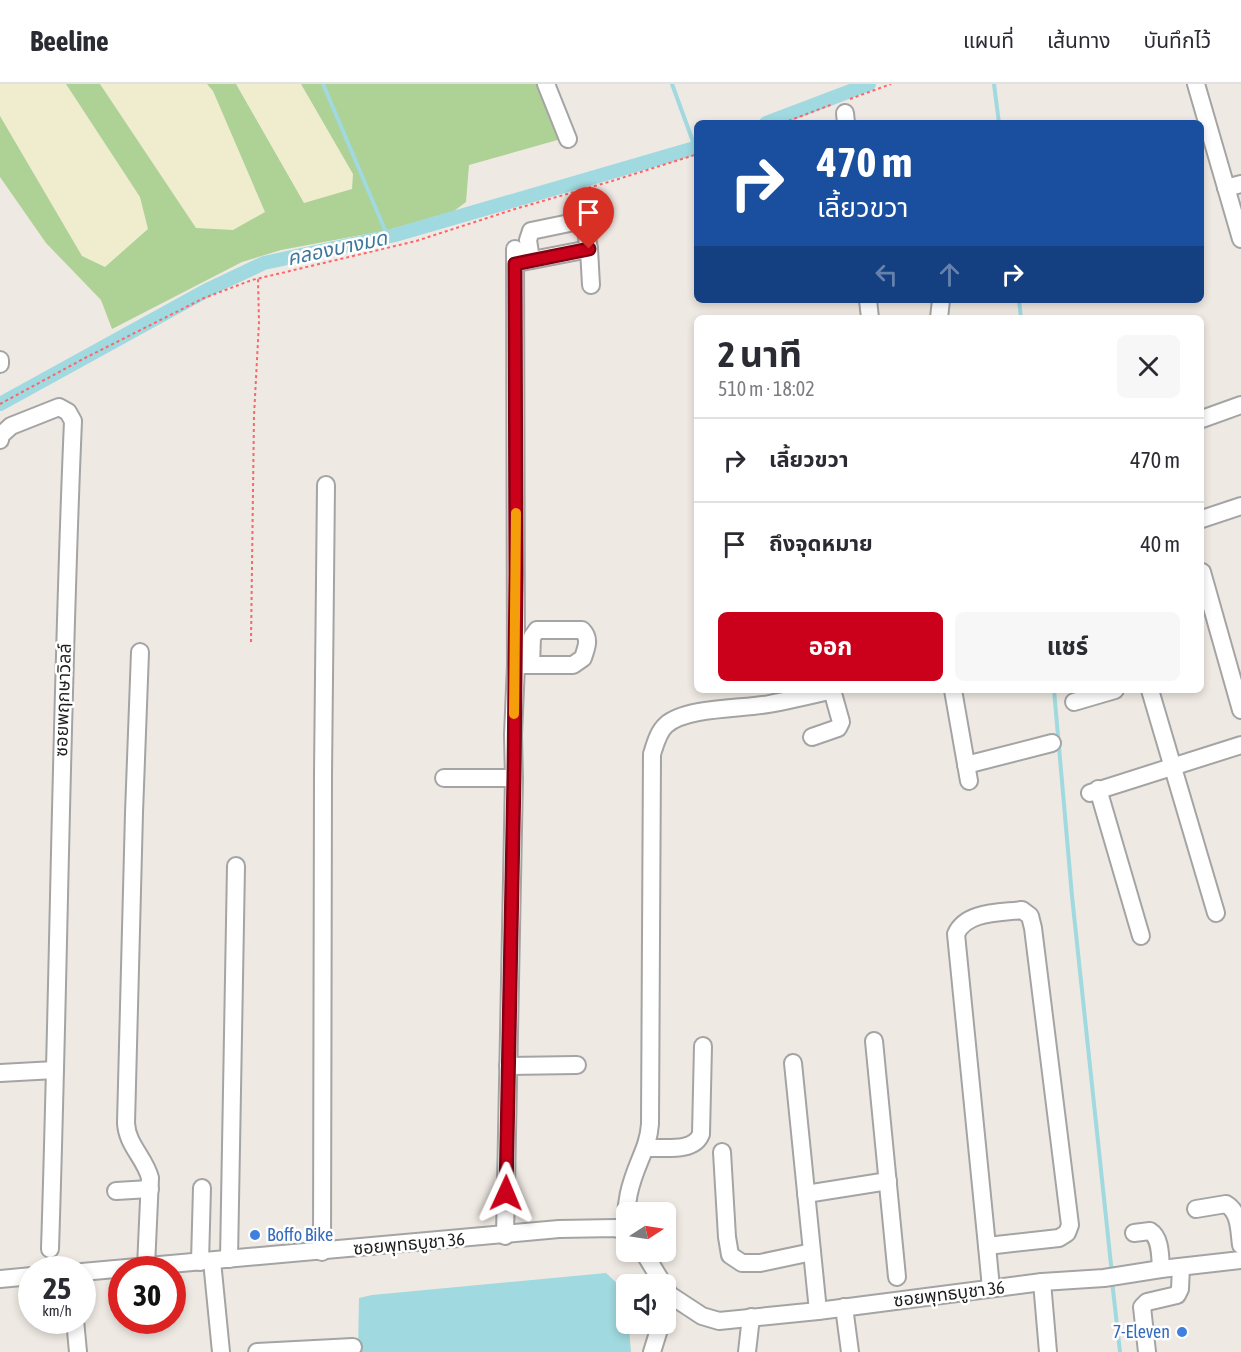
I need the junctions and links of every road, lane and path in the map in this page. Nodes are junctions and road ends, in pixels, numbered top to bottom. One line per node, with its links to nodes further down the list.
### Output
1 (546, 84): 3 (street)
2 (1196, 84): 5 (street)
3 (568, 139)
4 (694, 155): 9 (path)
5 (1234, 186): 6 (street)
6 (1241, 239)
7 (589, 249): 8 (street); 8 (street); 10 (street)
8 (520, 258): 32 (street)
9 (258, 279): 11 (path); 19 (path)
10 (591, 285)
11 (0, 404)
12 (1241, 405): 13 (street)
13 (1204, 418)
14 (0, 440): 42 (street, ซอยพฤกษาวิลล์)
15 (326, 485): 60 (street)
16 (1241, 506): 17 (street)
17 (1204, 518)
18 (1204, 580): 27 (street)
19 (251, 642)
20 (140, 652): 48 (street)
21 (819, 693): 44 (street)
22 (834, 693): 28 (street)
23 (954, 693): 29 (street)
24 (1105, 693): 26 (street)
25 (1151, 693): 31 (street)
26 (1074, 702)
27 (1241, 711)
28 (812, 736)
29 (1052, 743)
30 (1241, 745): 31 (street)
31 (1173, 766): 35 (street); 36 (street)
32 (514, 777): 33 (street); 41 (street)
33 (444, 778)
34 (236, 867): 64 (street)
35 (1216, 913)
36 (1141, 936)
37 (874, 1041): 46 (street)
38 (703, 1046): 44 (street)
39 (793, 1063): 50 (street)
40 (577, 1065): 41 (street)
41 (508, 1066): 56 (street)
42 (56, 1070): 43 (street); 59 (street, ซอยพฤกษาวิลล์)
43 (0, 1073)
44 (646, 1148): 51 (street)
45 (722, 1152): 61 (street)
46 (888, 1181): 50 (street); 69 (street)
47 (202, 1188): 64 (street)
48 (150, 1189): 49 (street); 62 (street)
49 (116, 1191)
50 (806, 1194): 61 (street)
51 (626, 1202)
52 (1196, 1209): 53 (street)
53 (1240, 1224): 57 (street)
54 (616, 1228): 56 (street, ซอยพุทธบูชา 36)
55 (1134, 1233): 67 (street)
56 (505, 1236): 60 (street, ซอยพุทธบูชา 36)
57 (1241, 1245)
58 (987, 1246): 58 (street); 72 (street)
59 (50, 1249)
60 (322, 1252): 64 (street, ซอยพุทธบูชา 36)
61 (812, 1252): 75 (street)
62 (147, 1256)
63 (1241, 1260): 66 (street, ซอยพุทธบูชา 36)
64 (214, 1261): 65 (street, ซอยพุทธบูชา 36); 81 (street)
65 (186, 1263)
66 (1181, 1267): 67 (street, ซอยพุทธบูชา 36); 87 (street)
67 (1161, 1269): 71 (street, ซอยพุทธบูชา 36)
68 (18, 1277): 70 (street)
69 (897, 1277)
70 (0, 1279)
71 (1042, 1282): 72 (street, ซอยพุทธบูชา 36); 86 (street)
72 (992, 1288): 74 (street, ซอยพุทธบูชา 36)
73 (676, 1300): 76 (street, ซอยพุทธบูชา 36)
74 (844, 1307): 75 (street, ซอยพุทธบูชา 36); 85 (street)
75 (818, 1311): 76 (street, ซอยพุทธบูชา 36)
76 (751, 1317): 84 (street)
77 (76, 1334): 80 (street)
78 (657, 1334): 83 (street)
79 (352, 1347): 82 (street)
80 (78, 1352)
81 (221, 1352)
82 (258, 1352)
83 (652, 1352)
84 (747, 1352)
85 (850, 1352)
86 (1048, 1352)
87 (1147, 1352)

